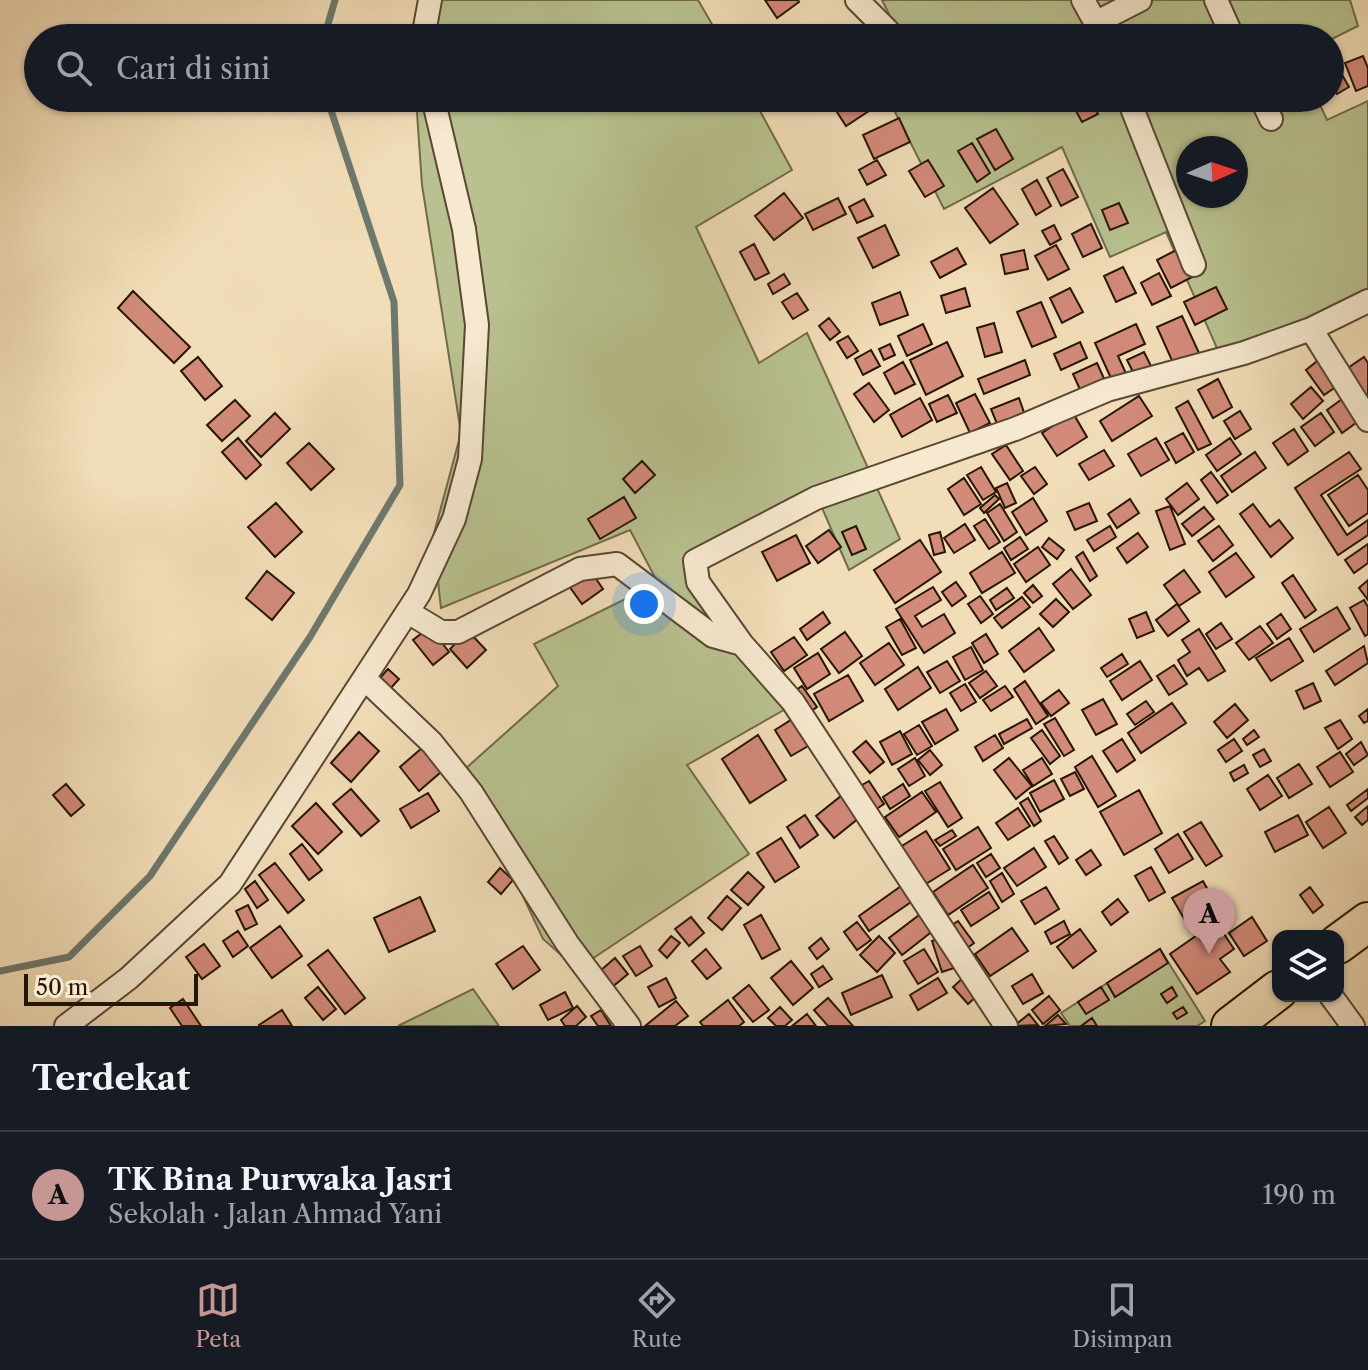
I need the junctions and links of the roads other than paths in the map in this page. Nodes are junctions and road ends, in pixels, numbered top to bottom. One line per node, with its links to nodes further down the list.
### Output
1 (430, 0): 6 (street)
2 (857, 0): 7 (street)
3 (1083, 0): 8 (street)
4 (1140, 0): 9 (street)
5 (1216, 0): 10 (street)
6 (426, 24)
7 (881, 24)
8 (1097, 24)
9 (1108, 24)
10 (1227, 24)
11 (436, 112): 19 (street)
12 (1134, 112): 15 (street)
13 (1268, 112): 14 (street)
14 (1271, 119)
15 (1194, 265)
16 (1368, 301): 17 (street)
17 (1311, 329): 18 (street); 20 (street)
18 (1368, 420)
19 (408, 612): 20 (street); 21 (street)
20 (742, 644): 28 (street)
21 (365, 679): 26 (street); 27 (street)
22 (1368, 922): 23 (highway)
23 (1344, 940)
24 (1272, 995): 29 (highway)
25 (1335, 1002): 30 (street)
26 (66, 1026)
27 (629, 1026)
28 (1006, 1026)
29 (1231, 1026)
30 (1353, 1026)

